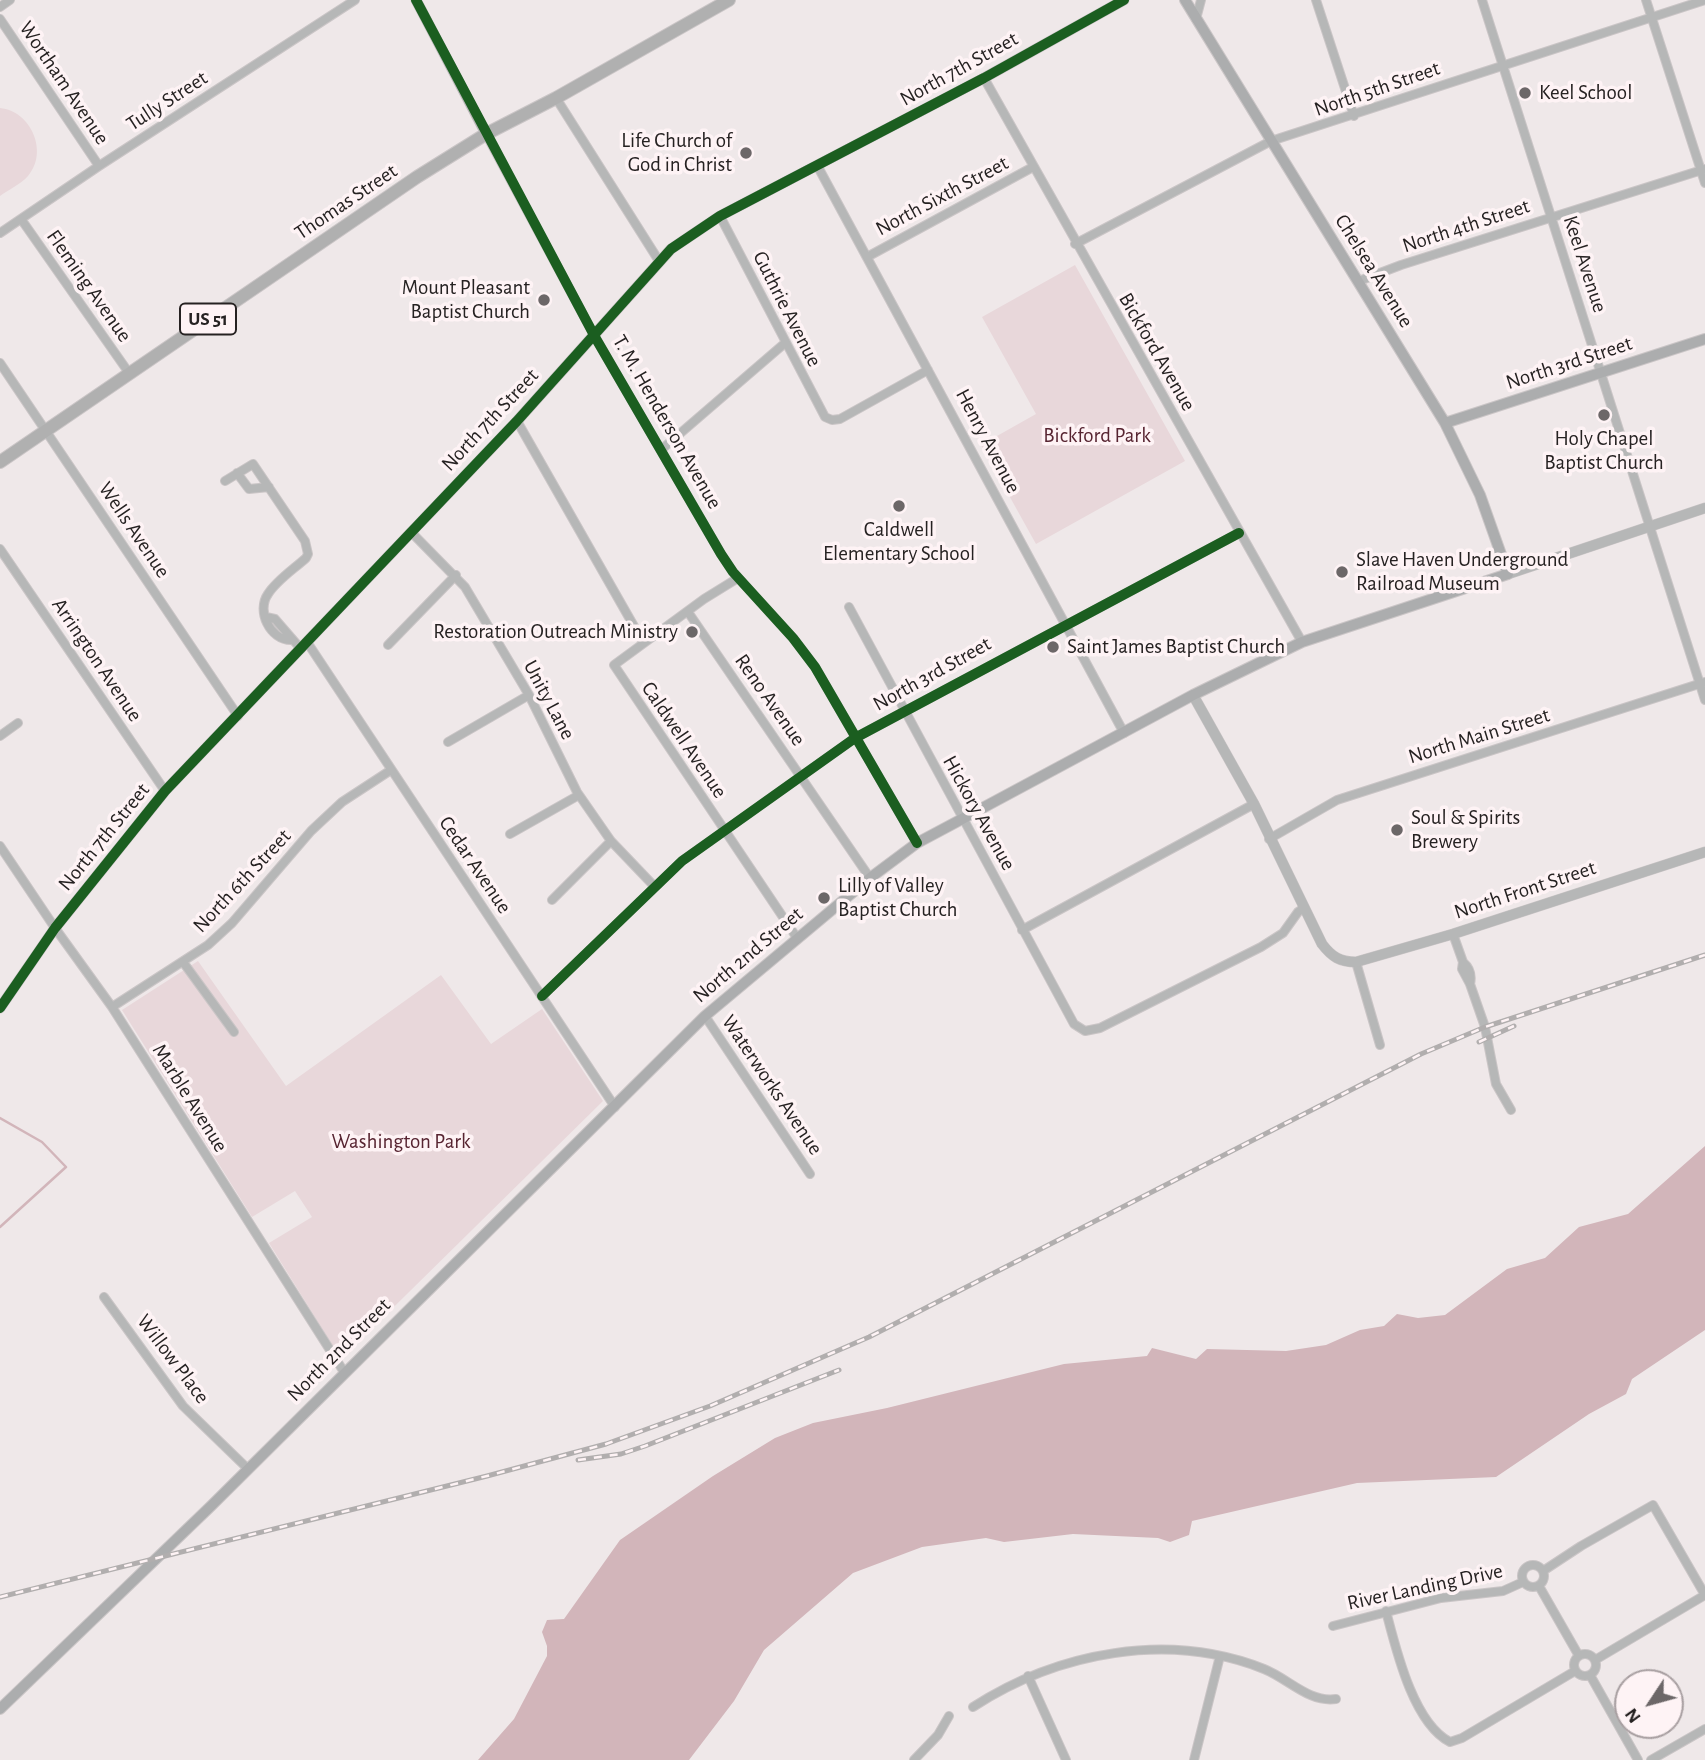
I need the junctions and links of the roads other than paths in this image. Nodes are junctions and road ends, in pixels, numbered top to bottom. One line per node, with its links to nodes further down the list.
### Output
1 (10, 0): 12 (street)
2 (355, 0): 22 (street, Tully Street)
3 (416, 0): 20 (street, T. M. Henderson Avenue)
4 (729, 0): 18 (main road, Thomas Street / US 51)
5 (1124, 0): 17 (street, North 7th Street)
6 (1185, 0): 15 (main road, Chelsea Avenue)
7 (1201, 0): 15 (street)
8 (1316, 0): 19 (street)
9 (1482, 0): 16 (street, Keel Avenue)
10 (1646, 0): 13 (street)
11 (1705, 0): 13 (street, North 5th Street)
12 (0, 6)
13 (1651, 18): 16 (street, North 5th Street); 25 (street)
14 (0, 19): 22 (street, Wortham Avenue)
15 (1196, 19): 21 (main road, Chelsea Avenue)
16 (1503, 66): 19 (street, North 5th Street); 28 (street, Keel Avenue)
17 (984, 78): 23 (street, North 7th Street); 24 (street, Bickford Avenue)
18 (556, 98): 20 (main road, Thomas Street / US 51); 33 (street)
19 (1354, 116): 21 (street, North 5th Street)
20 (486, 134): 35 (street, T. M. Henderson Avenue); 40 (main road, Thomas Street / US 51)
21 (1271, 141): 31 (street, North 5th Street); 34 (main road, Chelsea Avenue)
22 (99, 166): 29 (street, Tully Street)
23 (818, 167): 27 (street, North 7th Street); 32 (street, Henry Avenue)
24 (1033, 167): 31 (street, Bickford Avenue); 32 (street, North Sixth Street)
25 (1703, 170): 26 (street); 28 (street, North 4th Street)
26 (1705, 183)
27 (720, 216): 33 (street, North 7th Street); 37 (street, Guthrie Avenue)
28 (1552, 217): 34 (street, North 4th Street); 41 (street, Keel Avenue)
29 (21, 219): 30 (street, Tully Street); 40 (street, Fleming Avenue)
30 (0, 233)
31 (1075, 244): 53 (street, Bickford Avenue)
32 (867, 257): 39 (street, Henry Avenue)
33 (659, 261): 35 (street, North 7th Street)
34 (1359, 281): 43 (main road, Chelsea Avenue)
35 (595, 337): 42 (street, North 7th Street); 45 (street, T. M. Henderson Avenue)
36 (1705, 339): 41 (main road, North 3rd Street)
37 (785, 343): 39 (street, Guthrie Avenue); 45 (street)
38 (0, 363): 44 (street, Wells Avenue)
39 (928, 370): 60 (street, Henry Avenue)
40 (129, 373): 44 (main road, Thomas Street / US 51)
41 (1602, 373): 43 (main road, North 3rd Street); 51 (street, Keel Avenue)
42 (517, 421): 52 (street, North 7th Street); 61 (street)
43 (1445, 423): 55 (main road, Chelsea Avenue)
44 (45, 430): 46 (main road, Thomas Street / US 51); 70 (street, Wells Avenue)
45 (662, 449): 57 (street, T. M. Henderson Avenue)
46 (0, 461)
47 (237, 473): 48 (street); 49 (street); 49 (street)
48 (225, 481)
49 (269, 487): 64 (street, Cedar Avenue)
50 (1705, 508): 51 (street, North 2nd Street)
51 (1650, 527): 55 (street, North 2nd Street); 65 (street, Keel Avenue)
52 (411, 532): 56 (street, Unity Lane); 64 (street, North 7th Street)
53 (1239, 533): 60 (street, North 3rd Street); 62 (street, Bickford Avenue)
54 (0, 549): 78 (street, Arrington Avenue)
55 (1508, 573): 62 (main road, North 2nd Street)
56 (456, 575): 63 (street); 66 (street, Unity Lane)
57 (738, 578): 59 (street); 74 (street, T. M. Henderson Avenue)
58 (849, 607): 69 (street, Hickory Avenue)
59 (688, 612): 61 (street); 77 (street, Reno Avenue)
60 (1065, 623): 69 (street, North 3rd Street); 72 (street, Henry Avenue)
61 (643, 642): 82 (street, Caldwell Avenue)
62 (1301, 642): 67 (main road, North 2nd Street)
63 (388, 645)
64 (304, 646): 70 (street, North 7th Street); 76 (street, Cedar Avenue)
65 (1702, 683): 68 (street, Keel Avenue); 84 (street, North Main Street)
66 (529, 695): 75 (street); 79 (street, Unity Lane)
67 (1194, 695): 72 (main road, North 2nd Street); 80 (street)
68 (1705, 700)
69 (903, 710): 74 (street, North 3rd Street); 81 (street, Hickory Avenue)
70 (239, 716): 78 (street, North 7th Street)
71 (18, 723): 73 (street)
72 (1125, 733): 81 (main road, North 2nd Street)
73 (0, 736)
74 (855, 738): 77 (street, North 3rd Street); 86 (street, T. M. Henderson Avenue)
75 (448, 742)
76 (391, 770): 97 (street, North 6th Street); 99 (street, Cedar Avenue)
77 (801, 777): 82 (street, North 3rd Street); 89 (street, Reno Avenue)
78 (165, 791): 93 (street, North 7th Street)
79 (579, 795): 83 (street); 85 (street, Unity Lane)
80 (1254, 804): 84 (street); 94 (street)
81 (962, 819): 86 (main road, North 2nd Street); 94 (street, Hickory Avenue)
82 (724, 831): 90 (street, North 3rd Street); 96 (street, Caldwell Avenue)
83 (510, 834)
84 (1269, 839): 92 (street)
85 (611, 841): 90 (street, Unity Lane); 91 (street)
86 (917, 843): 89 (main road, North 2nd Street)
87 (0, 846): 93 (street, Marble Avenue)
88 (1705, 852): 95 (street, North Front Street)
89 (870, 878): 96 (main road, North 2nd Street)
90 (654, 886): 99 (street, North 3rd Street)
91 (552, 900)
92 (1304, 908): 94 (street, Hickory Avenue); 98 (street)
93 (55, 928): 100 (street, Marble Avenue); 101 (street, North 7th Street)
94 (1022, 930)
95 (1453, 934): 98 (street, North Front Street); 106 (street)
96 (797, 938): 102 (main road, North 2nd Street)
97 (183, 962): 100 (street, North 6th Street); 103 (street)
98 (1356, 962): 104 (street)
99 (542, 996): 105 (street, Cedar Avenue)
100 (112, 1007): 109 (street, Marble Avenue)
101 (0, 1008)
102 (705, 1016): 105 (main road, North 2nd Street); 107 (street, Waterworks Avenue)
103 (234, 1032)
104 (1380, 1045)
105 (615, 1107): 109 (main road, North 2nd Street)
106 (1511, 1110)
107 (810, 1174)
108 (104, 1297): 110 (street, Willow Place)
109 (344, 1372): 110 (main road, North 2nd Street)
110 (248, 1469): 125 (main road, North 2nd Street)
111 (1543, 1571): 112 (street, River Landing Drive); 113 (street); 114 (street, River Landing Drive)
112 (1524, 1582): 113 (street, River Landing Drive); 115 (street, River Landing Drive)
113 (1539, 1586): 118 (street)
114 (1705, 1595): 119 (street)
115 (1386, 1611): 116 (street, River Landing Drive); 120 (street)
116 (1333, 1626)
117 (1220, 1656): 122 (street); 123 (street); 130 (street)
118 (1579, 1656): 119 (street); 120 (street)
119 (1595, 1660): 121 (street)
120 (1575, 1671): 121 (street)
121 (1590, 1675): 131 (street)
122 (1028, 1676): 124 (street); 129 (street)
123 (1336, 1699)
124 (973, 1707)
125 (0, 1709)
126 (949, 1716): 128 (street)
127 (1705, 1729): 132 (street)
128 (914, 1760)
129 (1066, 1760)
130 (1194, 1760)
131 (1638, 1760)
132 (1651, 1760)

